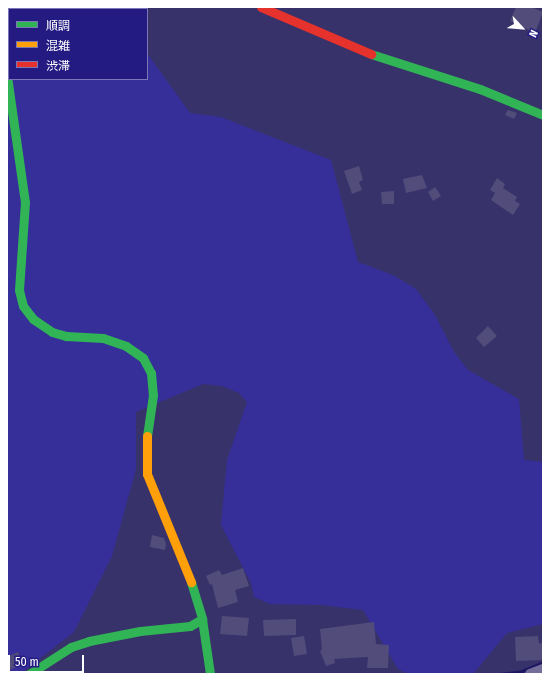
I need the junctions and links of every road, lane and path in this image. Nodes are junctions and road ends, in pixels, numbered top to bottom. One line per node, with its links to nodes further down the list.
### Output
1 (261, 7): 3 (street)
2 (7, 76): 4 (street)
3 (543, 115)
4 (202, 619): 6 (street); 7 (street)
5 (543, 669): 8 (street)
6 (29, 674)
7 (210, 674)
8 (530, 674)

